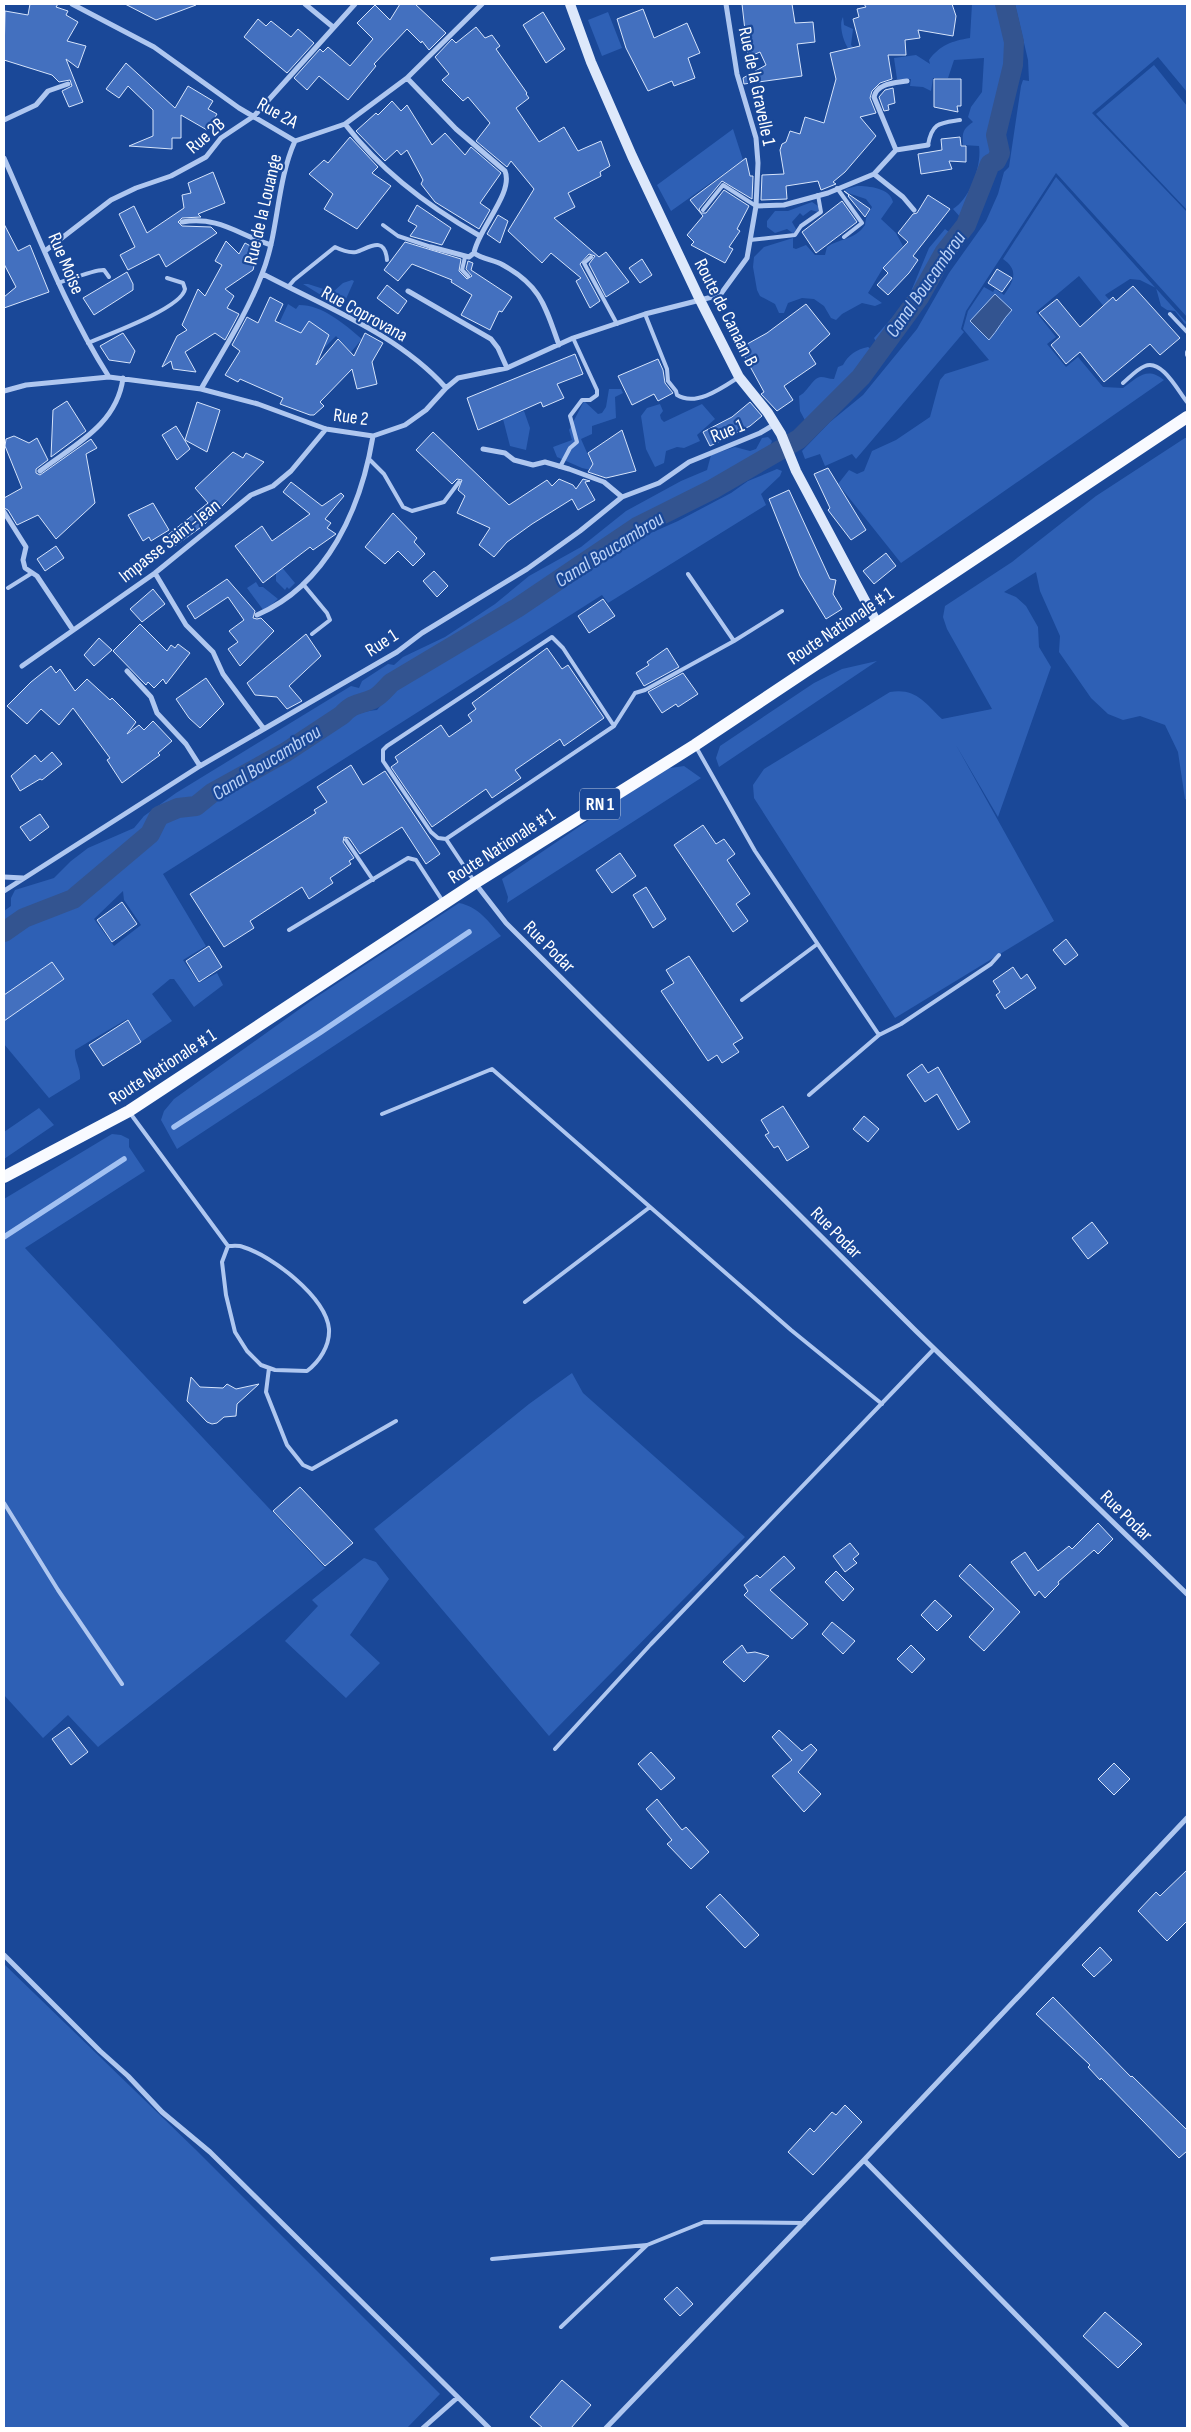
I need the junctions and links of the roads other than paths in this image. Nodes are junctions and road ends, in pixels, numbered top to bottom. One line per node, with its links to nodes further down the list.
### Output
1 (72, 4): 11 (street, Rue 2A)
2 (305, 4): 7 (street)
3 (355, 4): 7 (street, Rue 2B)
4 (482, 4): 8 (street, Rue 2A)
5 (570, 4): 44 (street, Route de Canaan B)
6 (726, 4): 22 (street, Rue de la Gravelle 1)
7 (333, 27): 11 (street, Rue 2B)
8 (407, 78): 14 (street, Rue 2A); 27 (street)
9 (907, 81): 17 (street)
10 (68, 84): 12 (street)
11 (254, 116): 15 (street, Rue 2A); 32 (street, Rue 2B)
12 (4, 120)
13 (960, 120): 16 (lane)
14 (345, 124): 15 (street, Rue 2A); 27 (street)
15 (295, 141): 30 (street, Rue de la Louange)
16 (928, 145): 17 (street)
17 (896, 150): 19 (street)
18 (4, 158): 32 (street, Rue Moïse)
19 (874, 174): 20 (street); 24 (street)
20 (838, 188): 21 (street); 28 (lane)
21 (818, 195): 22 (street); 29 (lane)
22 (756, 206): 23 (lane); 29 (street, Rue de la Gravelle 1)
23 (703, 210)
24 (914, 210)
25 (182, 222): 30 (street)
26 (383, 225): 31 (lane)
27 (480, 236): 33 (street)
28 (844, 237)
29 (750, 240): 44 (street, Rue de la Gravelle 1)
30 (271, 245): 37 (street, Rue de la Louange)
31 (431, 247): 34 (street)
32 (46, 251): 41 (street, Rue Moïse)
33 (474, 253): 34 (street); 51 (street)
34 (465, 257): 38 (lane)
35 (590, 257): 47 (lane)
36 (386, 260): 42 (lane)
37 (263, 274): 42 (street, Rue Coprovana); 58 (street, Rue de la Louange)
38 (468, 276)
39 (108, 277): 41 (lane)
40 (167, 278): 50 (lane)
41 (58, 283): 50 (street, Rue Moïse)
42 (288, 287): 57 (street, Rue Coprovana)
43 (408, 291): 52 (street)
44 (700, 300): 45 (street, Rue 2); 54 (street, Route de Canaan B)
45 (645, 314): 47 (street, Rue 2); 54 (lane)
46 (1170, 314): 48 (lane)
47 (617, 324): 49 (street, Rue 2)
48 (1187, 332)
49 (573, 338): 51 (street, Rue 2); 67 (lane)
50 (88, 343): 53 (street, Rue Moïse)
51 (559, 345): 52 (street, Rue 2)
52 (507, 368): 57 (street, Rue 2)
53 (109, 376): 55 (street, Rue 2); 59 (street, Rue 2)
54 (739, 377): 62 (street, Route de Canaan B)
55 (122, 378): 58 (street, Rue 2); 68 (street)
56 (1123, 382): 60 (lane)
57 (446, 388): 64 (street, Rue 2)
58 (201, 389): 63 (street, Rue 2)
59 (4, 390)
60 (1187, 402)
61 (1187, 417): 79 (main road, Route Nationale # 1 / RN 1)
62 (775, 424): 70 (street, Rue 1); 79 (street, Route de Canaan B)
63 (326, 429): 64 (street, Rue 2); 73 (street, Impasse Saint-Jean)
64 (373, 436): 66 (street)
65 (483, 449): 67 (street)
66 (370, 460): 69 (lane); 75 (street)
67 (560, 467): 70 (street)
68 (40, 471)
69 (459, 482)
70 (622, 497): 86 (street, Rue 1)
71 (4, 512): 72 (street)
72 (32, 572): 76 (lane); 80 (street)
73 (154, 573): 80 (street, Impasse Saint-Jean); 86 (street)
74 (688, 574): 82 (lane)
75 (303, 584): 78 (street); 81 (lane)
76 (8, 588)
77 (782, 611): 82 (lane)
78 (257, 615)
79 (877, 623): 87 (main road, Route Nationale # 1 / RN 1)
80 (73, 630): 83 (street, Impasse Saint-Jean)
81 (312, 634)
82 (734, 641): 85 (lane)
83 (22, 666)
84 (127, 671): 88 (street)
85 (614, 726): 89 (lane); 89 (lane)
86 (264, 729): 88 (street, Rue 1)
87 (695, 745): 94 (main road, Route Nationale # 1 / RN 1); 98 (lane)
88 (200, 766): 92 (street, Rue 1)
89 (446, 839): 94 (lane)
90 (346, 840): 93 (lane)
91 (4, 877): 92 (street)
92 (23, 878): 95 (street, Rue 1)
93 (373, 880): 96 (lane); 97 (lane)
94 (475, 883): 96 (main road, Route Nationale # 1 / RN 1); 109 (street, Rue Podar)
95 (4, 891)
96 (445, 904): 103 (main road, Route Nationale # 1 / RN 1)
97 (289, 930)
98 (816, 945): 100 (lane); 101 (lane)
99 (999, 955): 101 (lane)
100 (742, 1000)
101 (879, 1034): 102 (lane)
102 (809, 1094)
103 (129, 1111): 105 (main road, Route Nationale # 1 / RN 1); 107 (lane)
104 (382, 1114): 106 (lane)
105 (4, 1177)
106 (650, 1207): 108 (lane); 111 (lane)
107 (228, 1246): 110 (lane); 110 (lane)
108 (524, 1302)
109 (934, 1349): 111 (lane); 114 (street, Rue Podar)
110 (269, 1368): 112 (lane)
111 (882, 1404): 116 (lane)
112 (396, 1421)
113 (4, 1503): 115 (lane)
114 (1187, 1594)
115 (122, 1684)
116 (555, 1749)
117 (1187, 1818): 119 (street)
118 (4, 1955): 124 (street)
119 (864, 2160): 120 (street); 128 (street)
120 (804, 2223): 121 (lane); 127 (street)
121 (648, 2245): 122 (lane); 123 (lane)
122 (492, 2259)
123 (561, 2327)
124 (457, 2398): 125 (street); 126 (street)
125 (423, 2428)
126 (489, 2428)
127 (606, 2428)
128 (1127, 2428)

